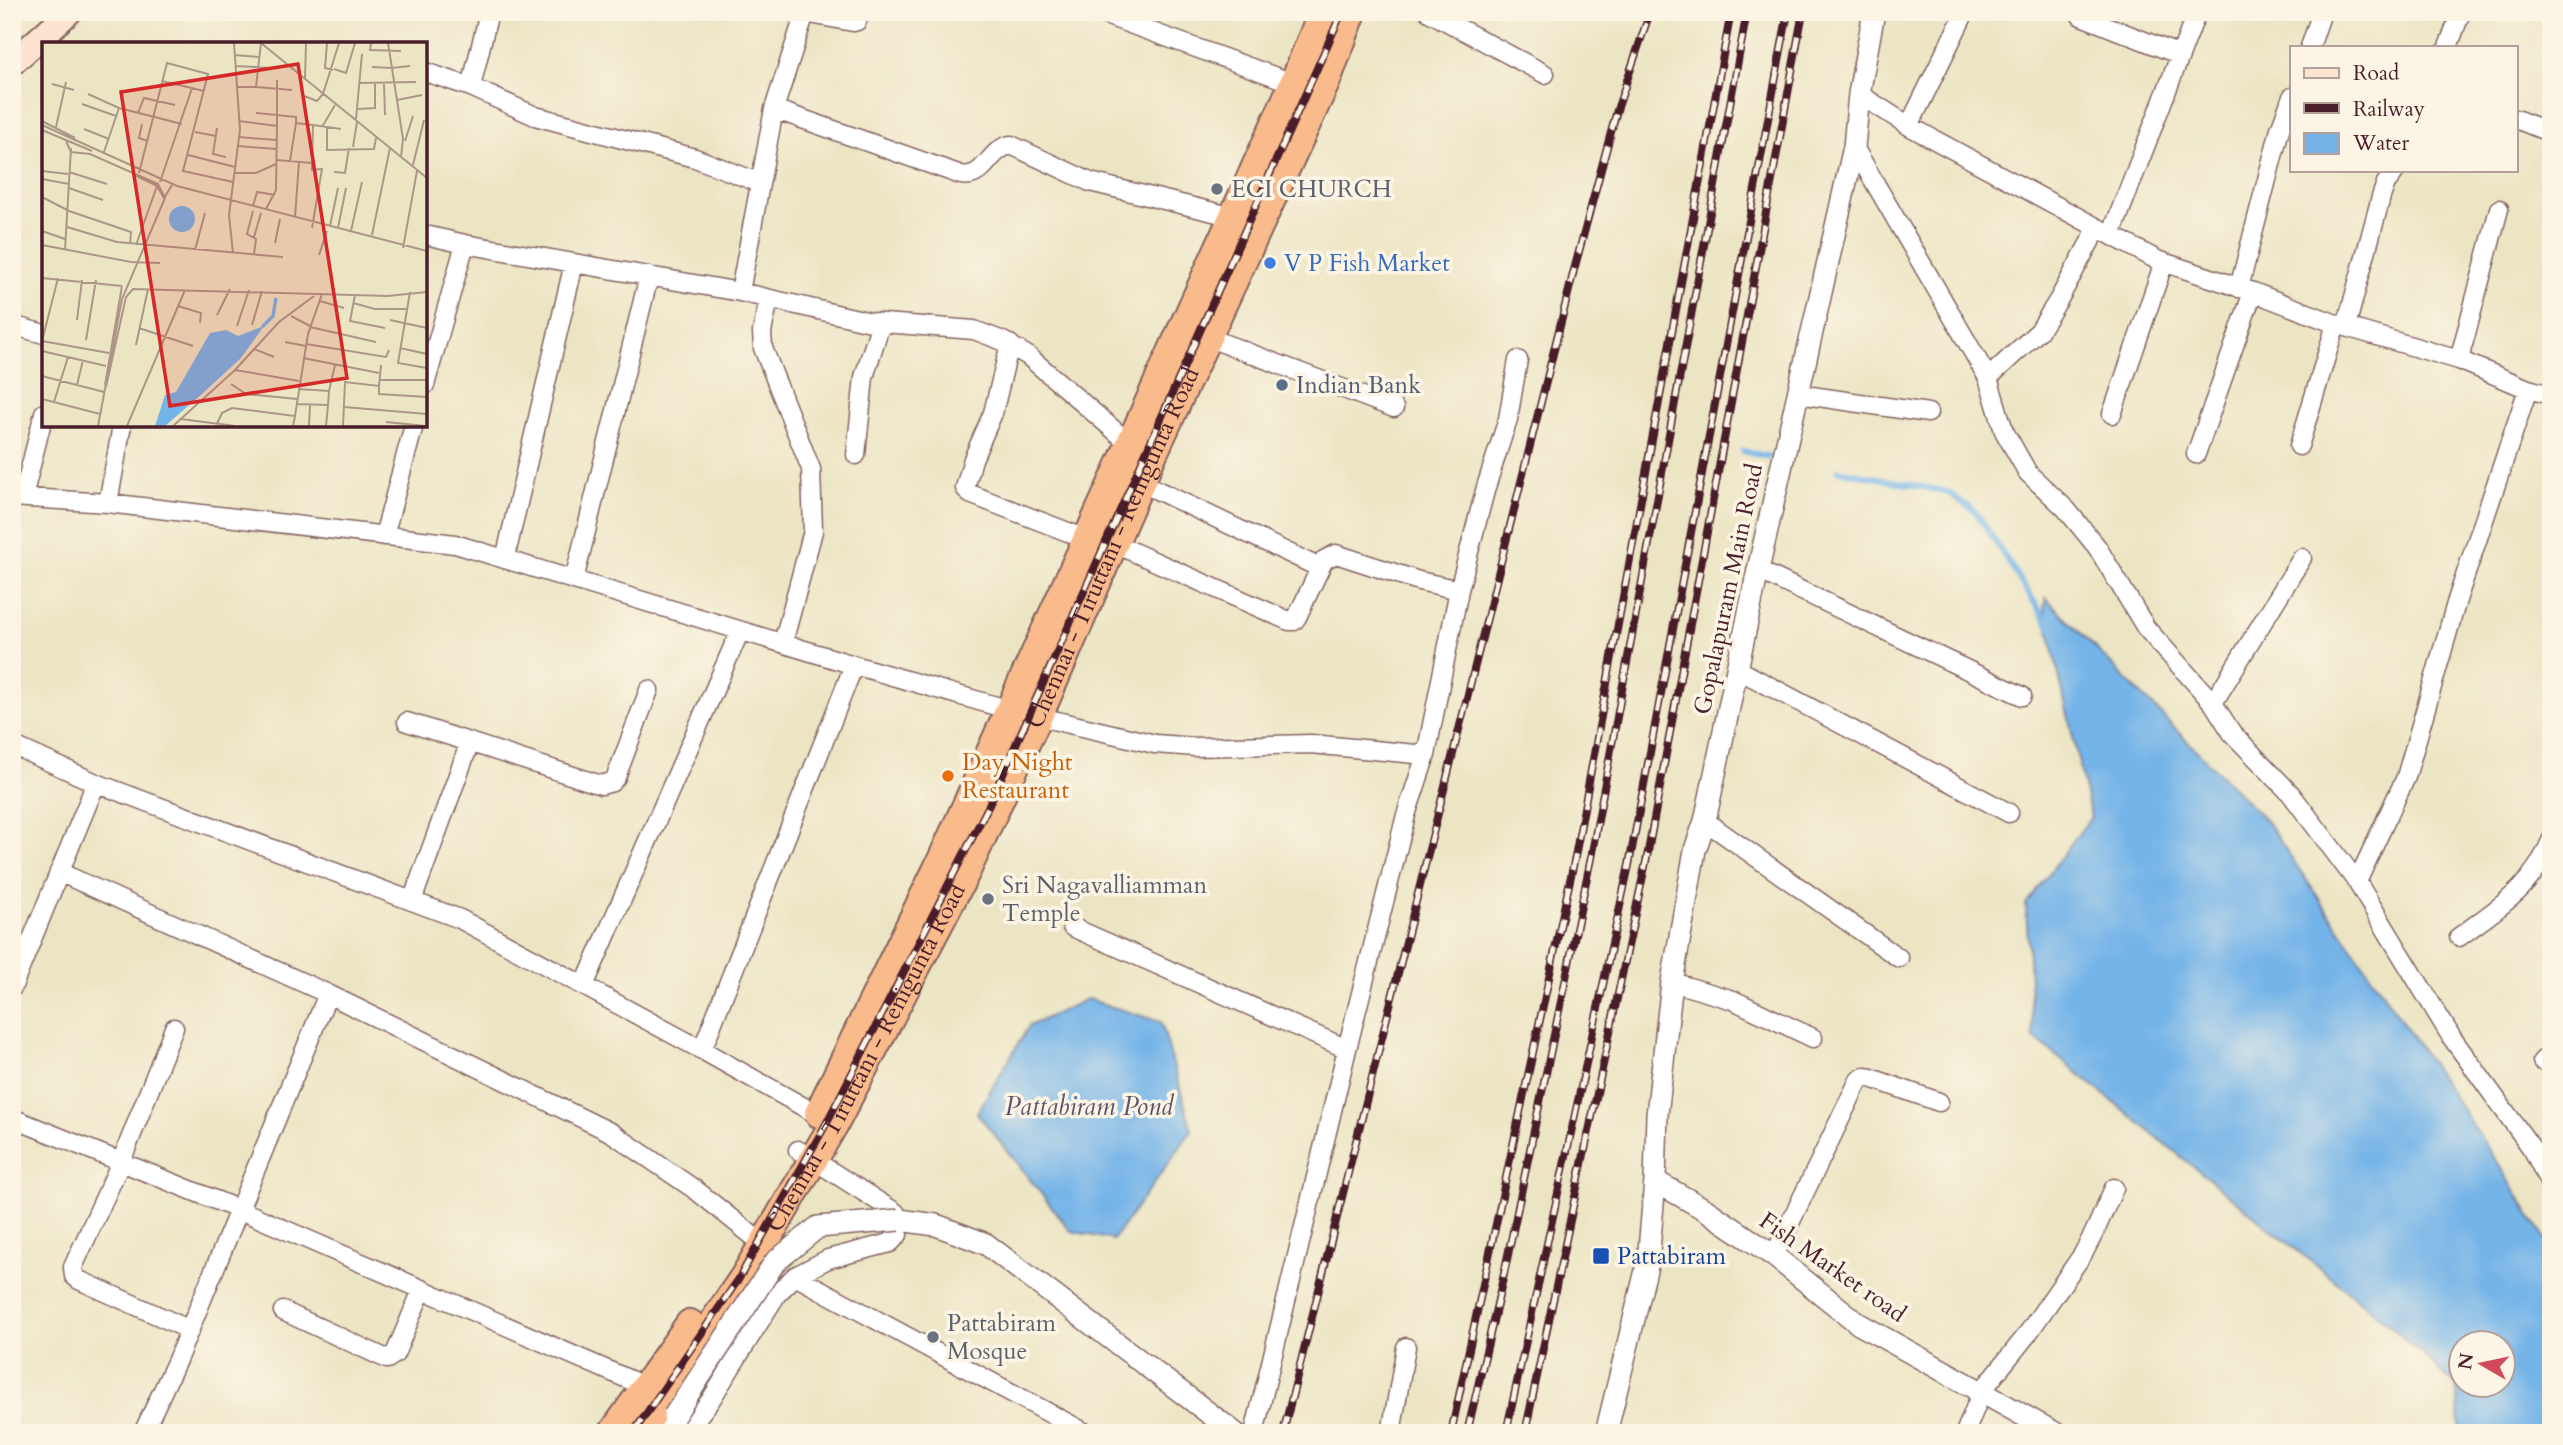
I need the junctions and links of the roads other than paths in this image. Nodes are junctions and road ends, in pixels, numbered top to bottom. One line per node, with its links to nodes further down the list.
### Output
1 (69, 12): 18 (main road)
2 (489, 12): 22 (street)
3 (804, 12): 4 (street); 26 (street)
4 (860, 12)
5 (1097, 12): 21 (street)
6 (1322, 12): 21 (highway, Chennai - Tiruttani - Renigunta Road)
7 (1352, 12): 23 (highway, Chennai - Tiruttani - Renigunta Road)
8 (1429, 12): 20 (street)
9 (1874, 12): 24 (street, Gopalapuram Main Road)
10 (1965, 12): 28 (street)
11 (2197, 12): 17 (street)
12 (2322, 12): 15 (street)
13 (2461, 12): 16 (street)
14 (2081, 16): 17 (street)
15 (2310, 46)
16 (2448, 46)
17 (2180, 55): 35 (street)
18 (12, 64)
19 (427, 73): 22 (street)
20 (1545, 74)
21 (1294, 83): 23 (street); 34 (highway, Chennai - Tiruttani - Renigunta Road)
22 (471, 87): 32 (street)
23 (1320, 93): 48 (highway, Chennai - Tiruttani - Renigunta Road)
24 (1859, 94): 28 (street); 30 (street, Gopalapuram Main Road)
25 (2290, 102): 41 (street)
26 (774, 109): 32 (street); 34 (street)
27 (2518, 120): 29 (street)
28 (1909, 127): 35 (street)
29 (2551, 133)
30 (1854, 147): 53 (street); 55 (street, Gopalapuram Main Road)
31 (2394, 172): 46 (street)
32 (760, 183): 42 (street)
33 (2499, 209): 51 (street)
34 (1234, 217): 63 (highway, Chennai - Tiruttani - Renigunta Road)
35 (2104, 232): 38 (street); 53 (street)
36 (427, 235): 37 (street)
37 (465, 244): 39 (street); 52 (street)
38 (2164, 262): 41 (street); 59 (street)
39 (574, 263): 40 (street); 73 (street)
40 (649, 276): 42 (street); 76 (street)
41 (2246, 290): 46 (street); 65 (street)
42 (740, 292): 43 (street)
43 (769, 299): 44 (street); 79 (street)
44 (881, 323): 49 (street); 66 (street)
45 (12, 325): 47 (street)
46 (2341, 326): 51 (street); 64 (street)
47 (42, 333)
48 (1207, 337): 57 (street); 67 (highway, Chennai - Tiruttani - Renigunta Road)
49 (1010, 344): 63 (street); 71 (street)
50 (1518, 360): 77 (street)
51 (2459, 360): 54 (street)
52 (427, 378)
53 (1988, 378): 84 (street)
54 (2528, 388): 56 (street); 96 (street)
55 (1798, 394): 58 (street); 75 (street, Gopalapuram Main Road)
56 (2551, 395)
57 (1394, 408)
58 (1928, 413)
59 (2112, 414)
60 (42, 419): 68 (street)
61 (122, 427): 69 (street)
62 (413, 427): 70 (street)
63 (1129, 443): 71 (highway, Chennai - Tiruttani - Renigunta Road)
64 (2299, 446)
65 (2196, 454)
66 (856, 455)
67 (1140, 482): 71 (highway, Chennai - Tiruttani - Renigunta Road); 74 (street)
68 (18, 497): 69 (street)
69 (108, 503): 70 (street)
70 (383, 536): 73 (street)
71 (1099, 541): 74 (street); 85 (highway, Chennai - Tiruttani - Renigunta Road); 86 (highway, Chennai - Tiruttani - Renigunta Road)
72 (2302, 558): 84 (street)
73 (505, 559): 76 (street)
74 (1320, 568): 77 (street)
75 (1758, 570): 81 (street, Gopalapuram Main Road); 83 (street)
76 (574, 580): 78 (street)
77 (1460, 590): 90 (street)
78 (740, 631): 79 (street); 102 (street)
79 (783, 643): 80 (street)
80 (854, 665): 85 (street); 108 (street)
81 (1737, 669): 92 (street); 93 (street, Gopalapuram Main Road)
82 (649, 690): 88 (street)
83 (2022, 696)
84 (2213, 703): 96 (street)
85 (1010, 710): 86 (street); 111 (highway, Chennai - Tiruttani - Renigunta Road)
86 (1038, 716): 90 (street); 111 (highway, Chennai - Tiruttani - Renigunta Road)
87 (407, 722): 88 (street)
88 (470, 742): 97 (street)
89 (12, 745): 91 (street)
90 (1426, 755): 107 (street)
91 (96, 783): 95 (street); 97 (street)
92 (2009, 813)
93 (1705, 821): 100 (street); 101 (street, Gopalapuram Main Road)
94 (2551, 841): 99 (street)
95 (58, 872): 103 (street); 104 (street)
96 (2357, 881): 115 (street)
97 (412, 901): 102 (street)
98 (1072, 927): 107 (street)
99 (2459, 937)
100 (1899, 958)
101 (1672, 982): 106 (street); 114 (street, Gopalapuram Main Road)
102 (584, 986): 108 (street)
103 (12, 988)
104 (328, 994): 117 (street); 118 (street)
105 (174, 1028): 113 (street)
106 (1813, 1038)
107 (1347, 1049): 132 (street)
108 (702, 1050): 111 (street)
109 (1939, 1102): 119 (street)
110 (12, 1118): 113 (street)
111 (827, 1119): 112 (highway, Chennai - Tiruttani - Renigunta Road)
112 (806, 1154): 118 (highway, Chennai - Tiruttani - Renigunta Road); 120 (street)
113 (121, 1162): 117 (street); 123 (street)
114 (1655, 1181): 119 (street, Fish Market road); 134 (street, Gopalapuram Main Road)
115 (2551, 1186)
116 (2114, 1188): 125 (street)
117 (240, 1210): 121 (street); 123 (street)
118 (757, 1239): 126 (highway, Chennai - Tiruttani - Renigunta Road)
119 (1774, 1256): 125 (street, Fish Market road)
120 (795, 1276): 126 (street); 130 (street)
121 (422, 1290): 122 (street); 126 (street)
122 (283, 1311)
123 (190, 1330): 127 (street)
124 (1406, 1347): 133 (street)
125 (1982, 1391): 135 (street); 136 (street, Fish Market road)
126 (675, 1417): 128 (highway, Chennai - Tiruttani - Renigunta Road); 129 (highway, Chennai - Tiruttani - Renigunta Road); 131 (street, bridge)
127 (144, 1433)
128 (613, 1433)
129 (639, 1433)
130 (1086, 1433)
131 (1235, 1433)
132 (1254, 1433)
133 (1391, 1433)
134 (1606, 1433)
135 (1965, 1433)
136 (2055, 1433)

